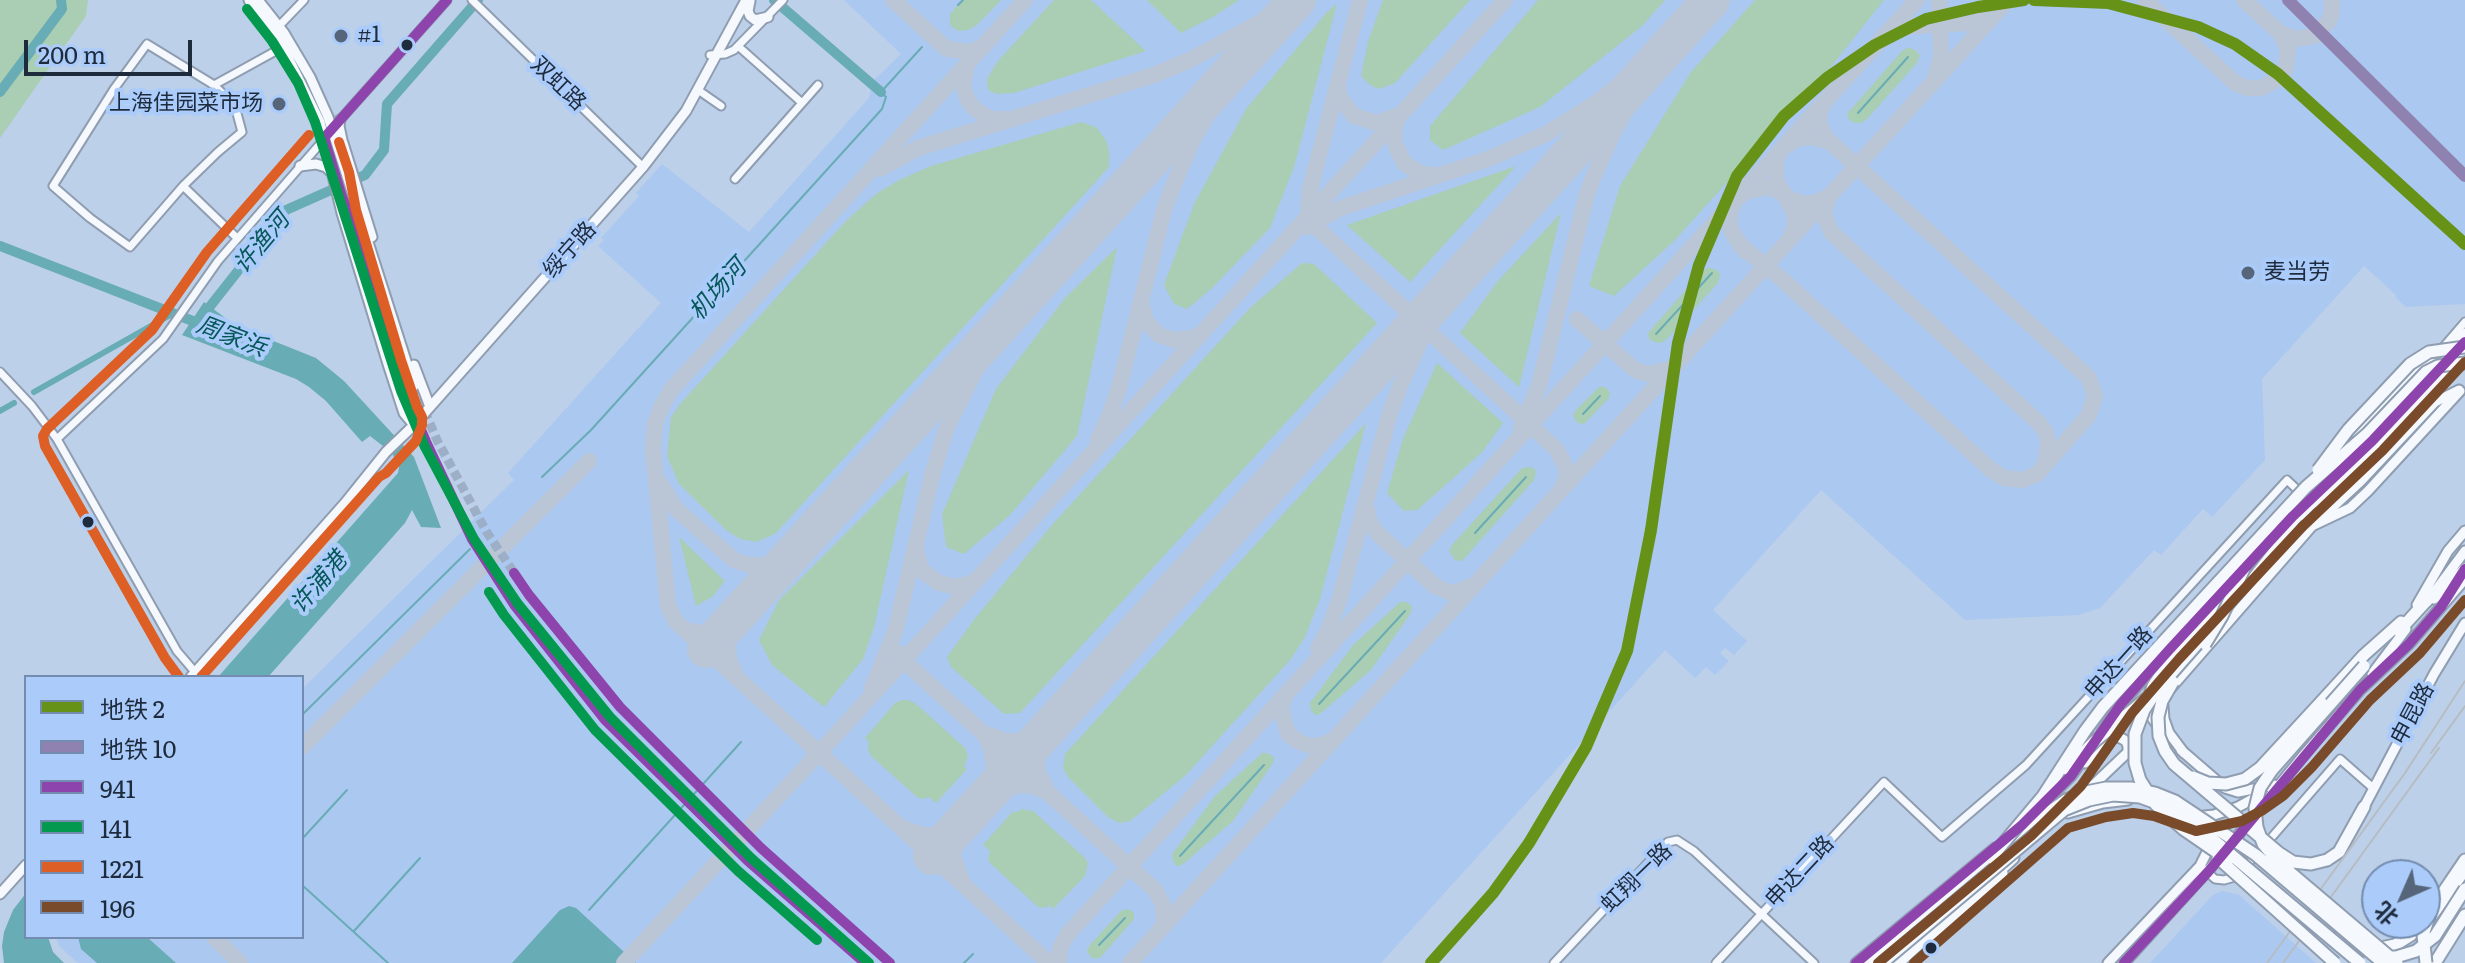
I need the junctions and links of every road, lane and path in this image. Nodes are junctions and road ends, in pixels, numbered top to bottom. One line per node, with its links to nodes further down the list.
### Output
1 (249, 0): 12 (main road)
2 (258, 0): 10 (main road)
3 (304, 0): 10 (street)
4 (447, 0): 19 (street)
5 (472, 0): 23 (street, 双虹路)
6 (740, 0): 13 (main road)
7 (748, 0): 9 (main road); 13 (main road)
8 (783, 0): 9 (street)
9 (768, 17): 11 (street)
10 (279, 26): 20 (main road)
11 (738, 46): 13 (street); 17 (street)
12 (283, 47): 14 (street); 21 (main road)
13 (713, 56): 16 (main road, 绥宁路); 23 (main road, 绥宁路)
14 (214, 85): 28 (street); 28 (street)
15 (818, 85): 17 (street)
16 (698, 90): 18 (street); 23 (main road, 绥宁路)
17 (801, 102): 27 (street)
18 (721, 106)
19 (340, 120): 20 (street); 22 (main road)
20 (332, 129): 21 (street); 22 (main road); 25 (main road)
21 (324, 138): 24 (street); 26 (main road)
22 (343, 143): 25 (main road)
23 (641, 165): 39 (main road, 绥宁路)
24 (300, 166): 26 (main road); 30 (street)
25 (348, 170): 29 (main road)
26 (335, 175): 29 (main road)
27 (735, 179)
28 (183, 186): 30 (street)
29 (353, 212): 38 (main road); 39 (main road); 40 (main road)
30 (237, 238): 41 (street)
31 (2465, 320): 33 (street); 43 (street)
32 (2465, 333): 46 (main road)
33 (2443, 344)
34 (2465, 345): 42 (main road); 44 (highway, bridge); 47 (main road)
35 (2465, 363): 44 (highway, bridge)
36 (0, 372): 41 (street)
37 (2412, 378): 43 (street)
38 (409, 388)
39 (429, 404): 40 (main road, 绥宁路)
40 (407, 429): 63 (main road, 绥宁路)
41 (57, 439): 63 (street)
42 (2373, 440)
43 (2350, 446): 44 (street); 45 (street)
44 (2302, 489): 45 (street); 49 (highway, bridge); 71 (street, 申达一路)
45 (2307, 506): 46 (street)
46 (2297, 516): 52 (street); 70 (main road)
47 (2312, 526): 47 (main road); 53 (main road)
48 (2465, 531): 59 (main road)
49 (2262, 535): 64 (highway, bridge); 75 (highway, bridge)
50 (2465, 551): 55 (main road, 申昆路)
51 (2465, 569): 57 (main road, 申昆路); 58 (main road)
52 (2252, 577): 56 (main road); 67 (main road)
53 (2266, 577): 56 (main road); 67 (main road)
54 (2465, 579): 57 (main road, 申昆路)
55 (2429, 598): 58 (main road, 申昆路); 62 (highway)
56 (2236, 602): 61 (main road)
57 (2441, 607): 66 (main road, 申昆路)
58 (2423, 610): 66 (main road, 申昆路)
59 (2401, 622): 62 (highway); 69 (highway, bridge)
60 (2465, 623): 74 (main road, 申昆路)
61 (2206, 634): 65 (highway, bridge)
62 (2390, 639): 101 (highway, bridge)
63 (191, 673)
64 (2173, 682): 69 (highway, bridge); 73 (highway, bridge)
65 (2157, 690): 73 (highway, bridge); 75 (highway, bridge)
66 (2360, 690): 68 (main road, 申昆路)
67 (2184, 753): 72 (main road)
68 (2302, 757): 72 (main road); 85 (main road, 申昆路)
69 (2185, 774): 76 (highway, bridge)
70 (2071, 776): 78 (main road); 106 (main road)
71 (1884, 782): 92 (street, 申达二路)
72 (2274, 785): 77 (main road)
73 (2146, 787): 80 (highway, bridge)
74 (2373, 788): 76 (main road, 申昆路); 85 (street)
75 (2043, 796): 82 (highway, bridge)
76 (2364, 807)
77 (2175, 810): 78 (main road); 85 (main road)
78 (2061, 816): 81 (main road)
79 (2204, 819): 82 (highway, bridge); 100 (highway, bridge); 115 (highway, bridge)
80 (2203, 844): 112 (highway, bridge); 113 (highway, bridge)
81 (2020, 852): 109 (highway); 109 (main road)
82 (1991, 858): 107 (highway)
83 (2465, 860): 89 (highway)
84 (24, 867): 88 (main road)
85 (2204, 869): 110 (main road, 申昆路); 111 (main road, 申昆路)
86 (2465, 873): 91 (street)
87 (2465, 889): 94 (highway, bridge)
88 (0, 894)
89 (2441, 898)
90 (2465, 900): 95 (highway, bridge)
91 (2441, 903)
92 (1761, 914): 103 (street, 虹翔一路); 104 (street, 申达二路); 105 (street)
93 (2464, 916): 102 (highway)
94 (2441, 927)
95 (2441, 929)
96 (2320, 930): 97 (highway, bridge); 108 (highway, bridge); 114 (highway, bridge)
97 (2405, 939)
98 (2410, 939): 101 (street)
99 (2423, 939): 116 (highway, bridge)
100 (2431, 939)
101 (2394, 958): 115 (street); 116 (street)
102 (2438, 960)
103 (1554, 963)
104 (1716, 963)
105 (1814, 963)
106 (1856, 963)
107 (1866, 963)
108 (1882, 963)
109 (1899, 963)
110 (2108, 963)
111 (2124, 963)
112 (2335, 963)
113 (2348, 963)
114 (2360, 963)
115 (2382, 963)
116 (2422, 963)

